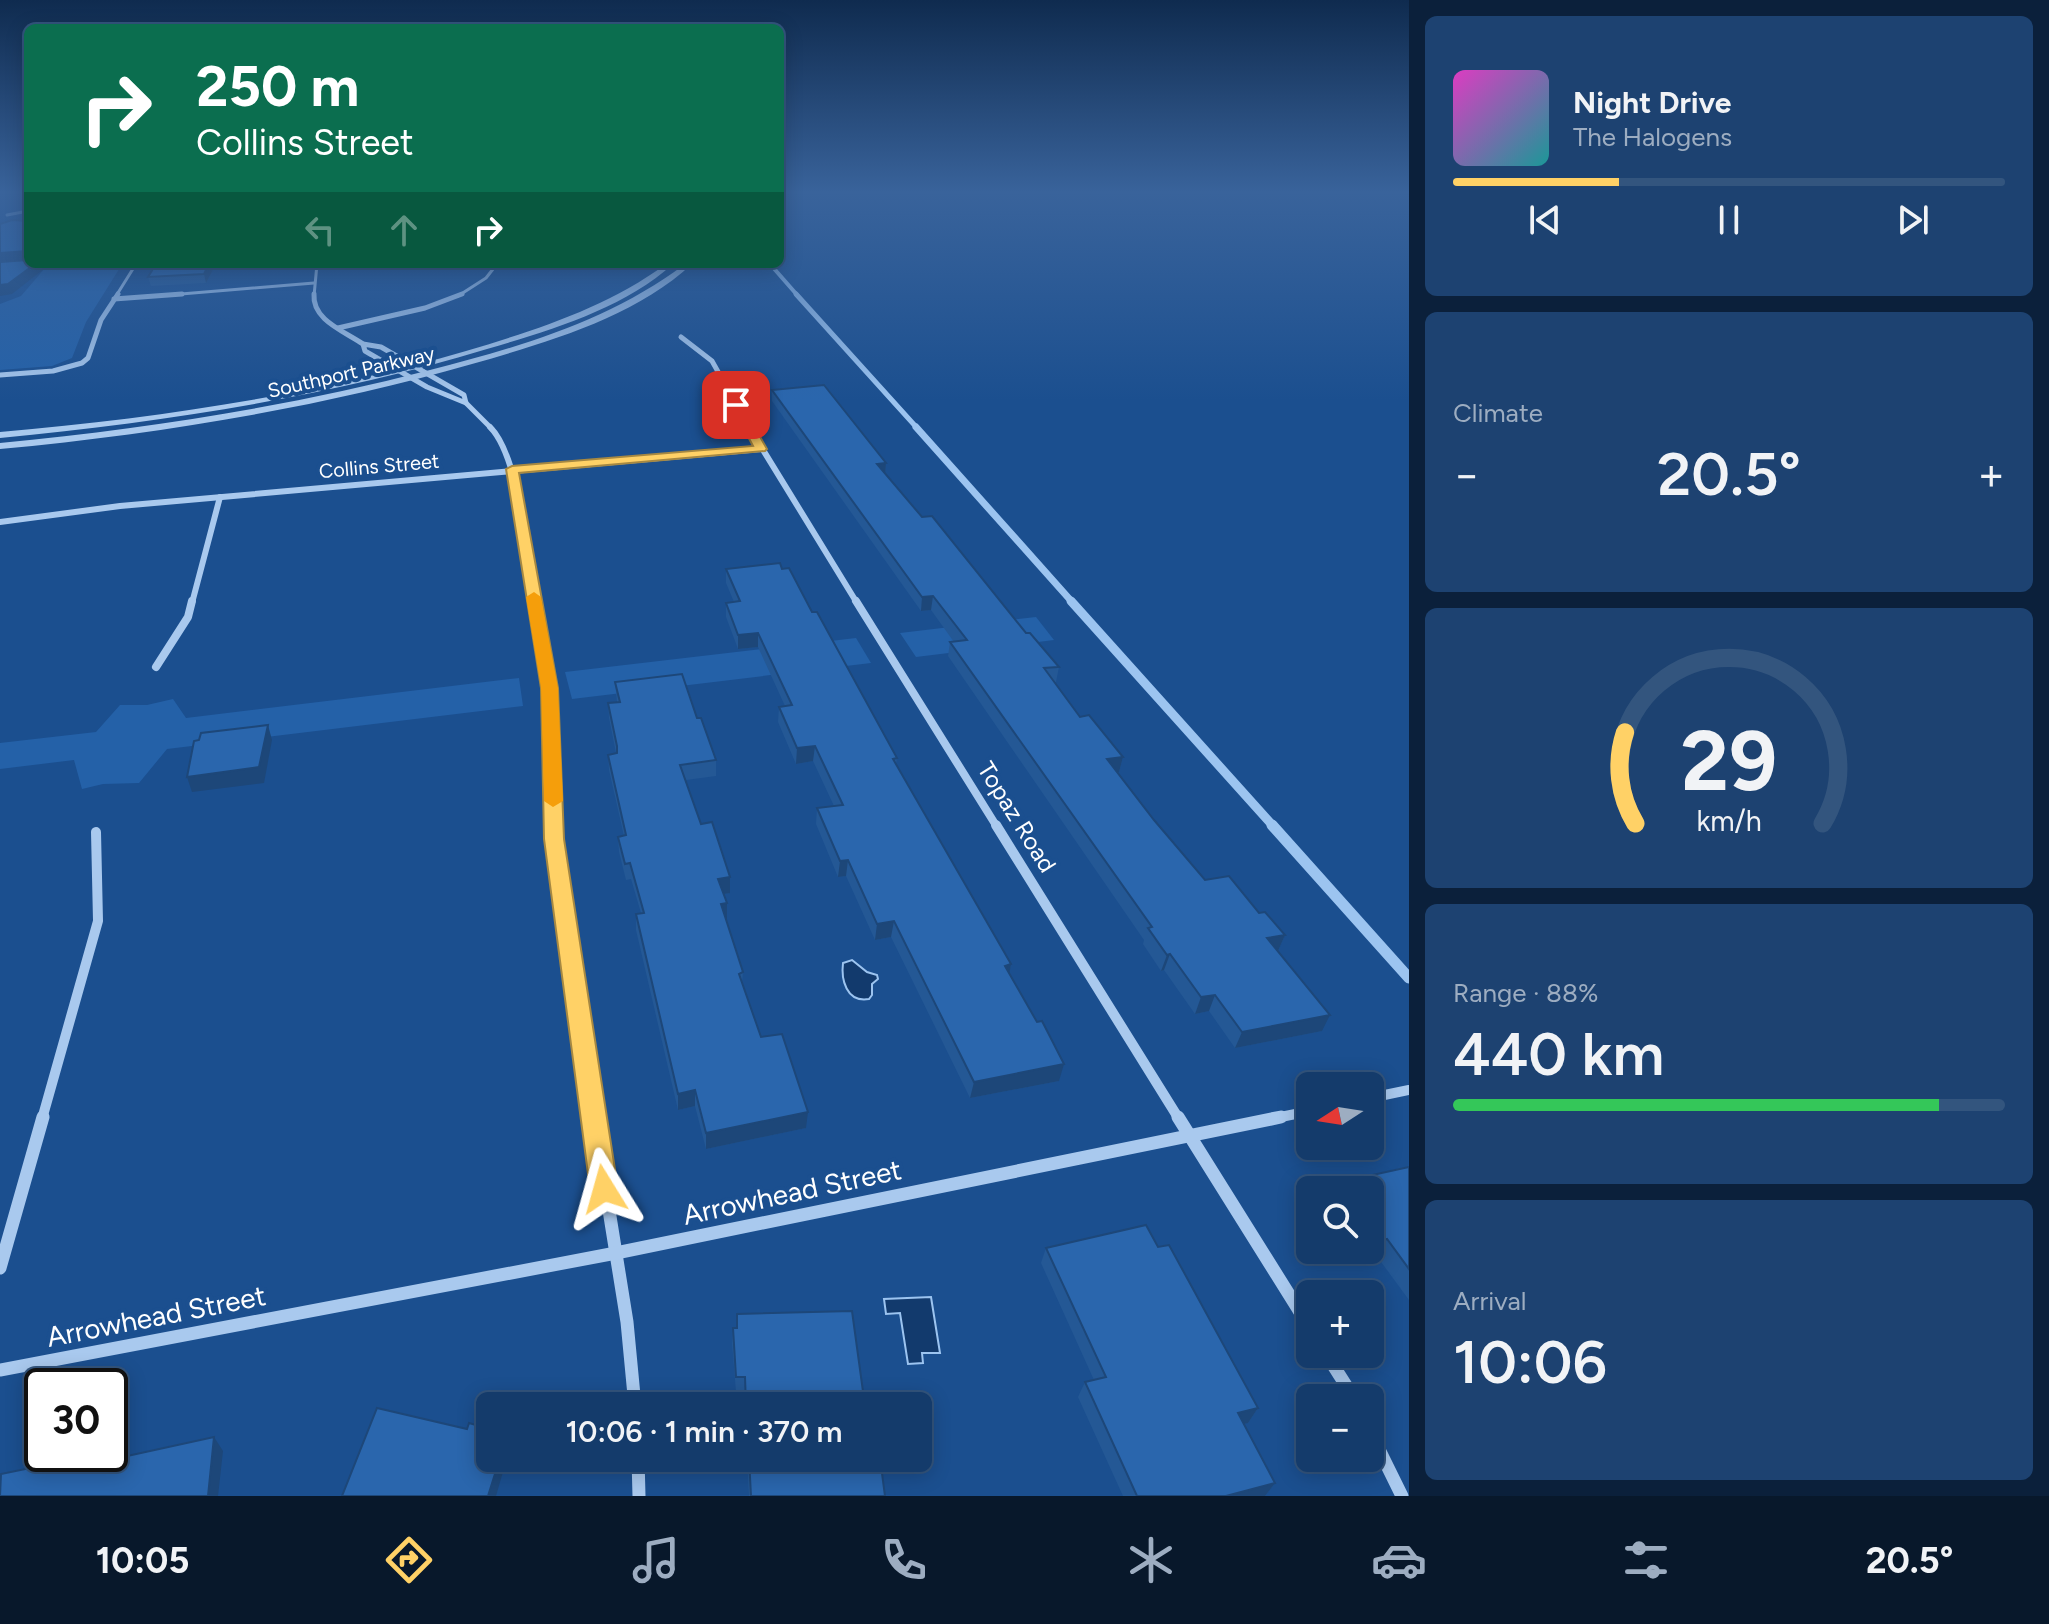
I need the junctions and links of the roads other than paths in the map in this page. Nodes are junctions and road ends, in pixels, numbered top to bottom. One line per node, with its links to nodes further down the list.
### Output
1 (133, 268): 7 (street)
2 (316, 268): 6 (street)
3 (494, 268): 8 (street)
4 (664, 268): 11 (street, Southport Parkway)
5 (683, 268): 13 (street, Southport Parkway)
6 (314, 283): 7 (street); 8 (street)
7 (114, 299): 14 (street)
8 (338, 328): 10 (street)
9 (681, 337): 19 (street, Topaz Road)
10 (363, 344): 11 (street); 12 (street)
11 (414, 367): 12 (street, Southport Parkway); 13 (street)
12 (399, 371): 15 (street); 17 (street, Southport Parkway)
13 (427, 374): 15 (street, Southport Parkway); 16 (street)
14 (0, 375)
15 (411, 378): 16 (street); 18 (street, Southport Parkway)
16 (466, 403): 20 (street)
17 (0, 435)
18 (0, 446)
19 (761, 449): 20 (street, Collins Street); 28 (street, Topaz Road)
20 (512, 469): 21 (street, Collins Street); 29 (street)
21 (220, 497): 22 (street, Collins Street); 23 (street)
22 (0, 522)
23 (156, 667)
24 (96, 832): 30 (street)
25 (1409, 1090): 26 (street)
26 (1384, 1095)
27 (1296, 1114): 28 (street, Arrowhead Street)
28 (1190, 1135): 29 (street, Arrowhead Street); 31 (street, Topaz Road)
29 (616, 1253): 32 (street, Arrowhead Street); 33 (street)
30 (0, 1268)
31 (1296, 1305)
32 (0, 1370)
33 (633, 1392)
34 (1384, 1459): 37 (street)
35 (638, 1472): 36 (street)
36 (639, 1496)
37 (1402, 1496)

